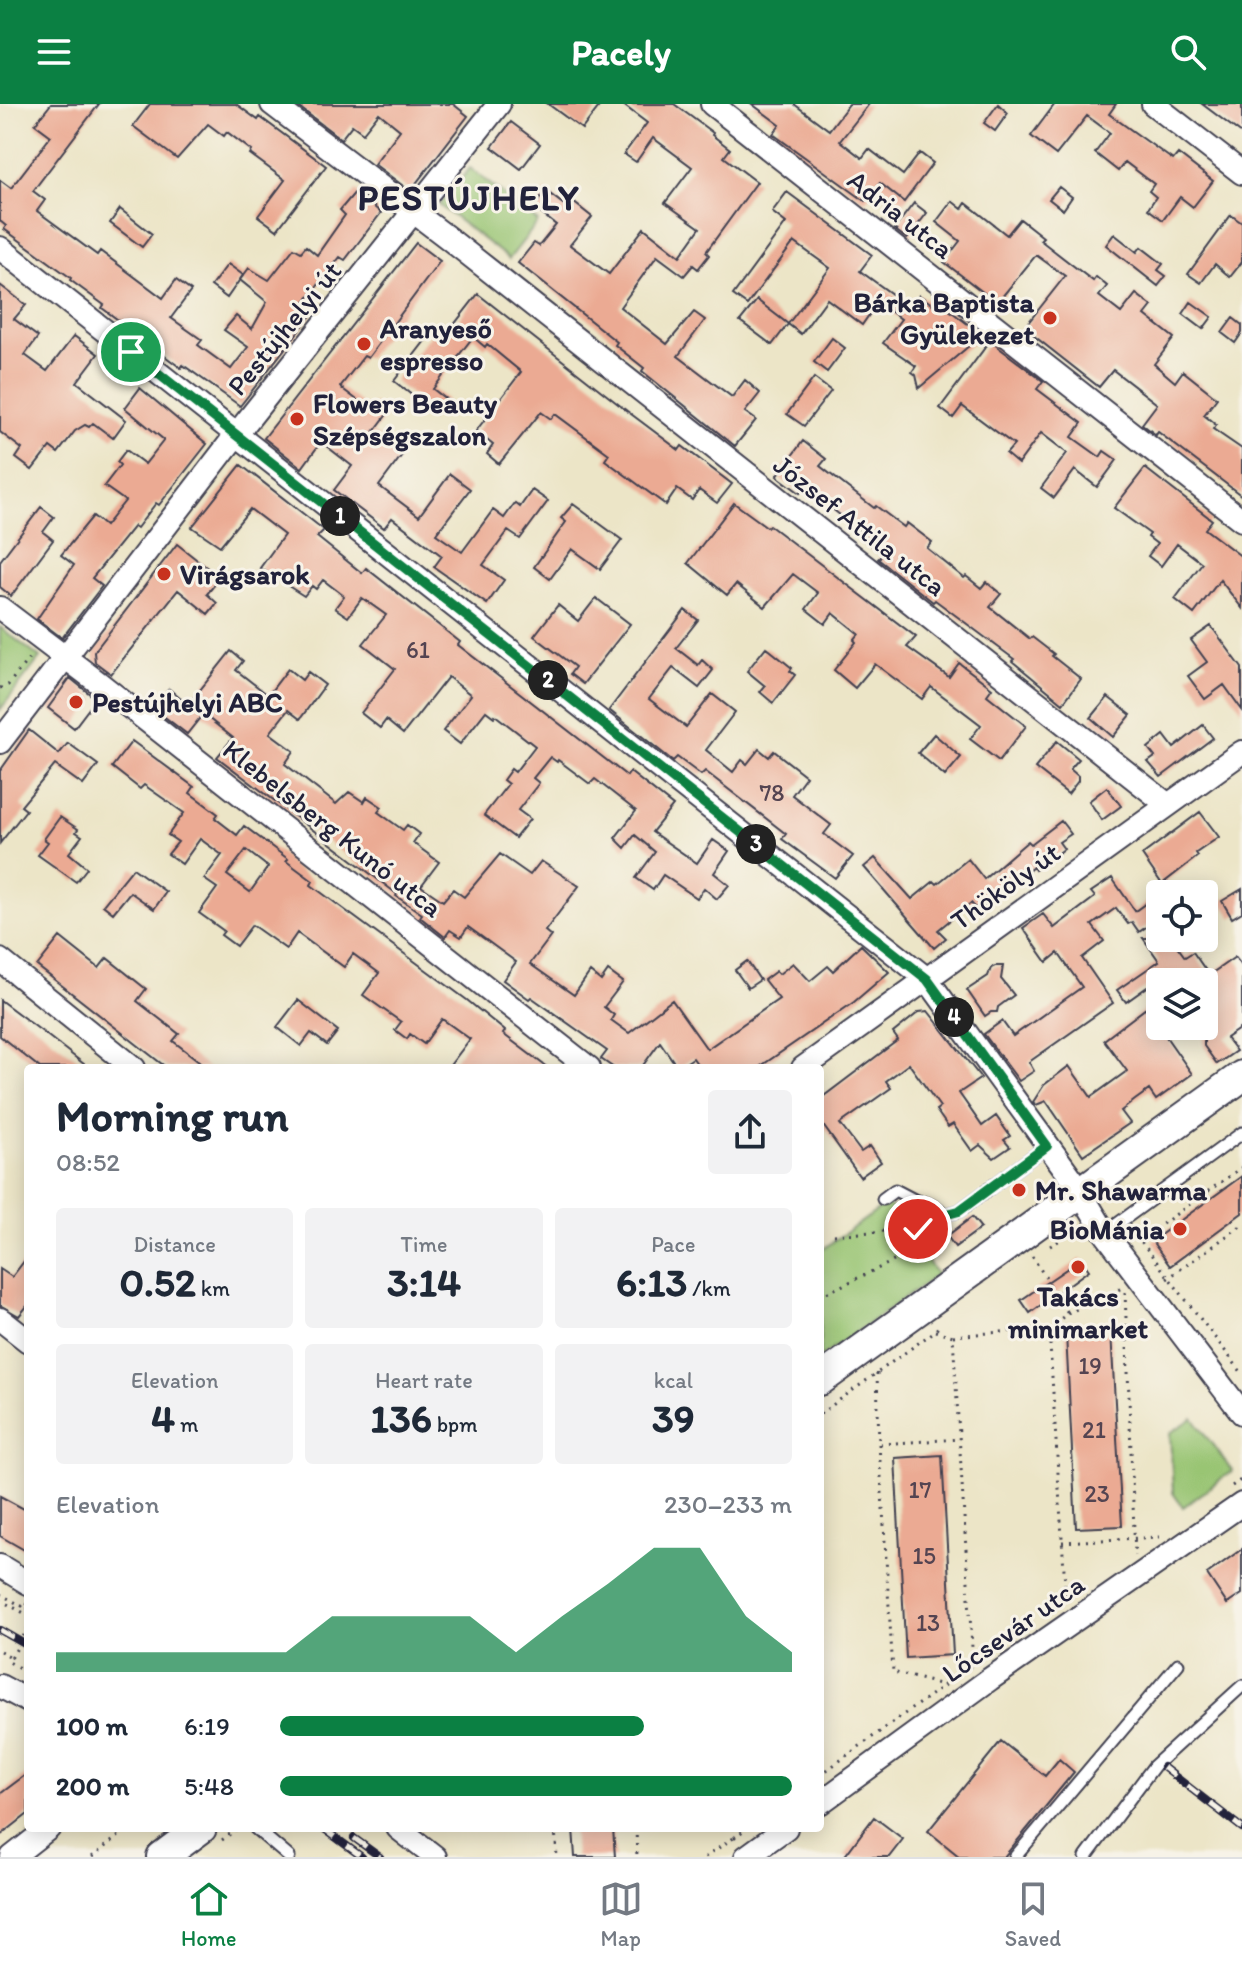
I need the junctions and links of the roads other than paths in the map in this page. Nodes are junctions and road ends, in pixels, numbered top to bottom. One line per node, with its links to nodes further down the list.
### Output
1 (272, 104): 6 (street)
2 (499, 104): 6 (street, Pestújhelyi út)
3 (712, 104): 9 (street, Adria utca)
4 (1153, 104): 5 (street)
5 (1242, 173)
6 (413, 213): 8 (street, Pestújhelyi út); 14 (street, József Attila utca)
7 (0, 248): 8 (street)
8 (236, 435): 11 (street, Pestújhelyi út); 16 (street)
9 (1242, 520)
10 (0, 608): 11 (street, Klebelsberg Kunó utca)
11 (65, 659): 12 (street, Pestújhelyi út); 18 (street, Klebelsberg Kunó utca)
12 (0, 742)
13 (1242, 752): 14 (street, Thököly út)
14 (1168, 805): 16 (street, Thököly út)
15 (0, 960): 17 (street)
16 (927, 979): 19 (street, Thököly út); 22 (street)
17 (129, 1064)
18 (584, 1064)
19 (809, 1064)
20 (1242, 1076): 23 (main road)
21 (1242, 1133): 27 (lane)
22 (1047, 1146): 23 (street); 26 (lane)
23 (1079, 1193): 27 (street); 30 (main road)
24 (883, 1199): 25 (lane)
25 (916, 1201): 26 (lane); 26 (lane)
26 (944, 1215)
27 (1105, 1233): 31 (street)
28 (0, 1319): 29 (street)
29 (24, 1338)
30 (824, 1377)
31 (1242, 1413)
32 (1242, 1504): 39 (street, Lőcsevár utca)
33 (0, 1566): 34 (street)
34 (24, 1581)
35 (1178, 1664): 50 (lane)
36 (0, 1686): 38 (street)
37 (1242, 1686): 51 (lane)
38 (24, 1699)
39 (824, 1800)
40 (44, 1832): 46 (street)
41 (196, 1832): 47 (main road)
42 (260, 1832): 48 (lane)
43 (403, 1832): 49 (street)
44 (776, 1832): 45 (street)
45 (740, 1847)
46 (12, 1857)
47 (162, 1857)
48 (289, 1857)
49 (435, 1857)
50 (1015, 1857)
51 (1086, 1857)

